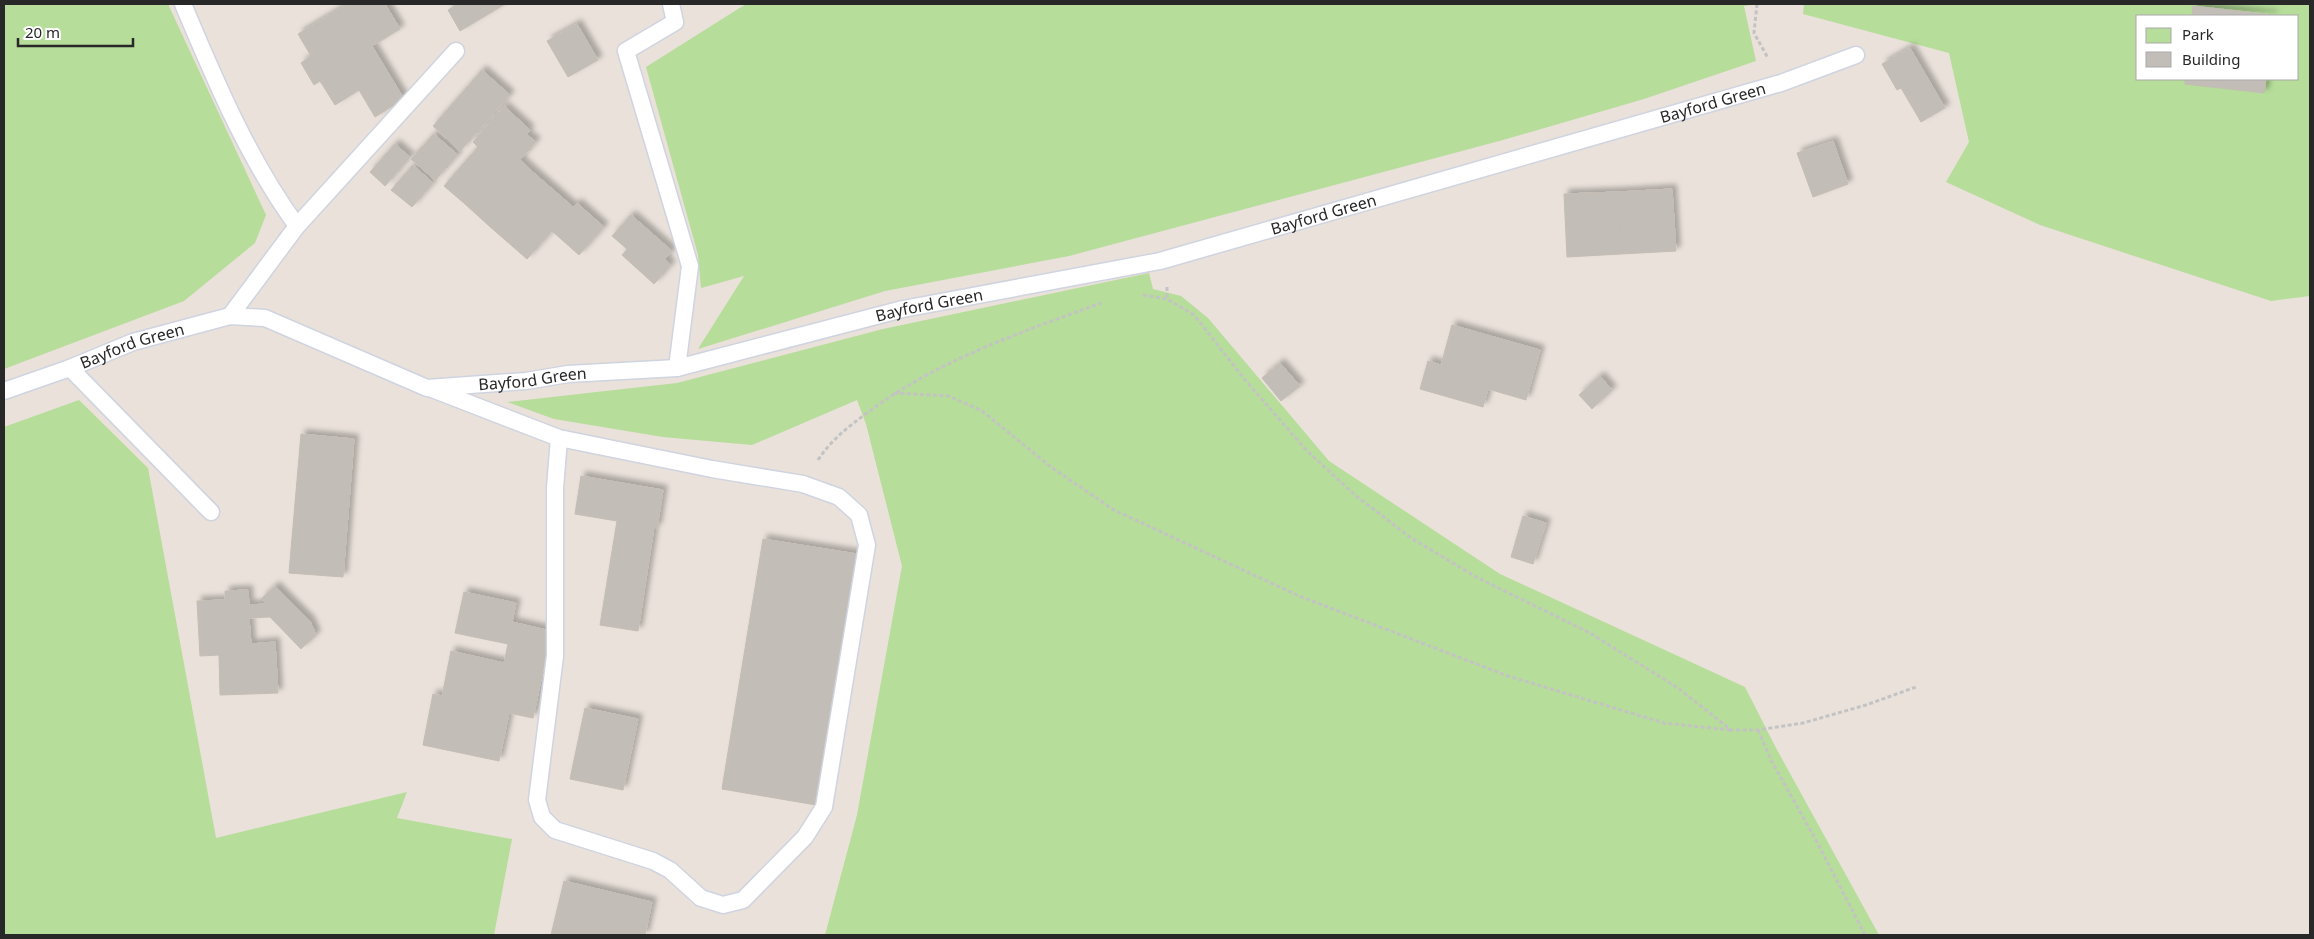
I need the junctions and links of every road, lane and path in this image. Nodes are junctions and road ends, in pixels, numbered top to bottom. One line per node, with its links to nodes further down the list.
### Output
1 (183, 4): 7 (lane)
2 (670, 4): 12 (lane)
3 (1757, 4): 6 (path)
4 (456, 51): 7 (lane)
5 (1856, 55): 6 (lane, Bayford Green)
6 (1781, 83): 12 (lane, Bayford Green)
7 (297, 226): 10 (lane)
8 (1141, 295): 20 (path)
9 (1106, 301): 15 (path)
10 (230, 316): 11 (lane, Bayford Green); 13 (lane, Bayford Green)
11 (70, 368): 14 (lane, Bayford Green); 18 (lane)
12 (677, 368): 13 (lane, Bayford Green)
13 (428, 388): 16 (lane)
14 (4, 391)
15 (894, 393): 17 (path); 20 (path)
16 (559, 438): 17 (lane); 17 (lane)
17 (803, 484)
18 (211, 512)
19 (1916, 686): 21 (path)
20 (1732, 730): 21 (path)
21 (1758, 730): 22 (path)
22 (1865, 935)

